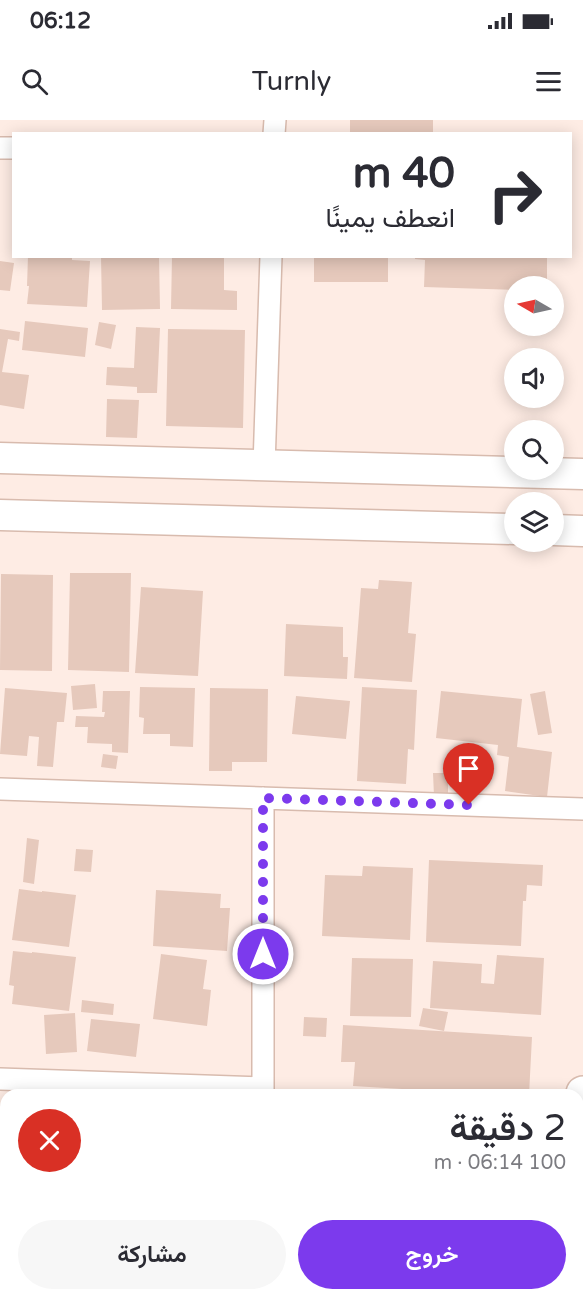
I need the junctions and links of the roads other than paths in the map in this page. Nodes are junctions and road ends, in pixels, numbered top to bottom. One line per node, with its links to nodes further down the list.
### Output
1 (270, 258): 3 (street)
2 (0, 458): 3 (street)
3 (264, 466): 4 (street)
4 (583, 474)
5 (0, 515): 6 (street)
6 (504, 529)
7 (564, 530): 8 (street)
8 (583, 531)
9 (0, 789): 10 (street)
10 (263, 798): 11 (street); 14 (street)
11 (583, 809)
12 (0, 1079): 13 (street)
13 (202, 1089)
14 (263, 1089)

